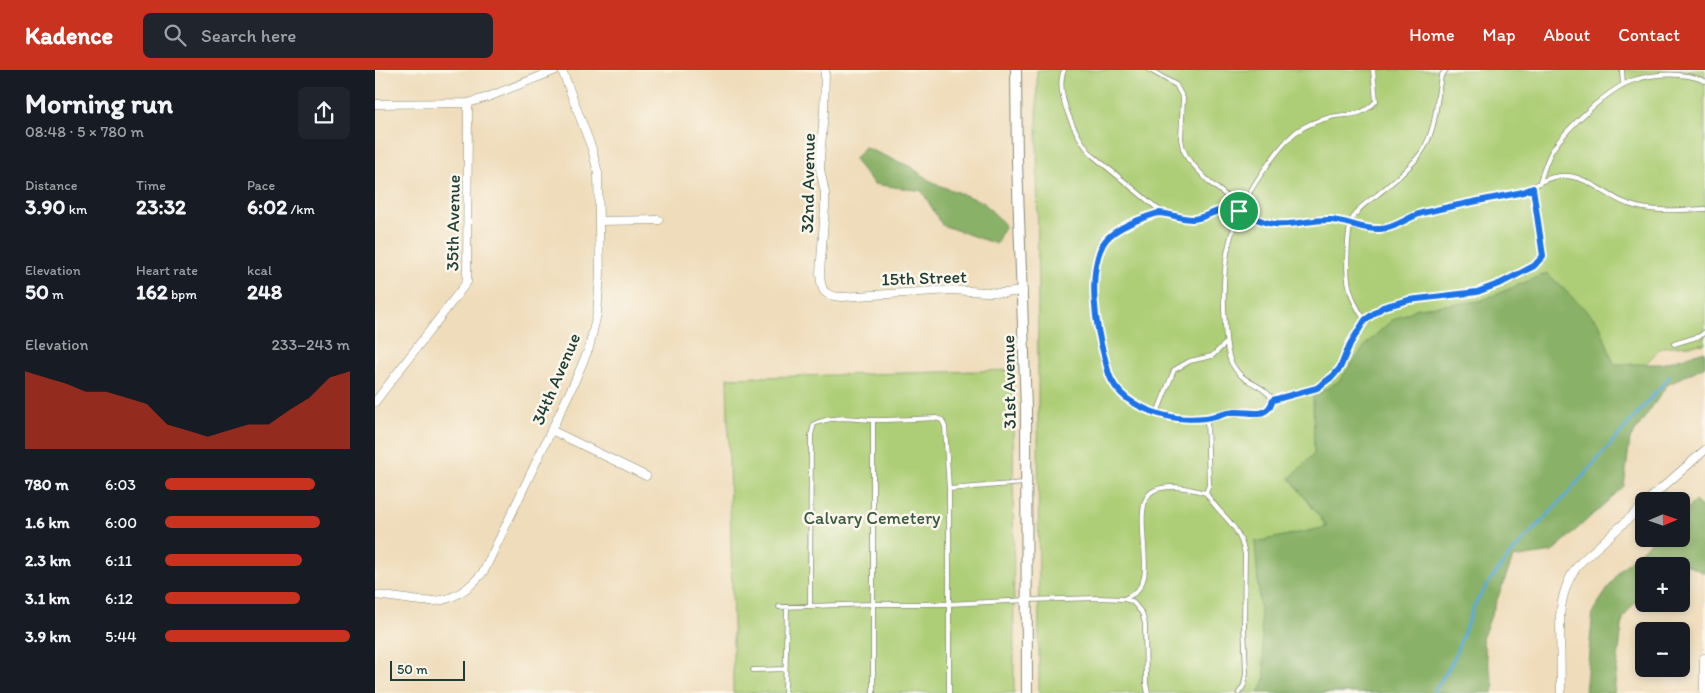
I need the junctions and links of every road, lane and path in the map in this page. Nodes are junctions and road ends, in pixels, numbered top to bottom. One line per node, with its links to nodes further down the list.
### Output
1 (556, 70): 12 (street)
2 (562, 70): 20 (street, 34th Avenue)
3 (825, 70): 23 (street, 32nd Avenue)
4 (1016, 70): 22 (street, 31st Avenue)
5 (1064, 70): 18 (lane)
6 (1150, 70): 17 (lane)
7 (1373, 70): 17 (lane)
8 (1446, 70): 21 (lane)
9 (1622, 70): 11 (lane)
10 (1705, 81): 11 (lane)
11 (1623, 85): 14 (lane)
12 (468, 103): 13 (street); 29 (street, 35th Avenue)
13 (375, 104)
14 (1540, 181): 15 (lane); 16 (lane)
15 (1533, 188): 21 (lane); 24 (lane)
16 (1705, 209)
17 (1239, 211): 18 (lane); 21 (lane); 26 (lane)
18 (1163, 213): 30 (lane)
19 (659, 220): 20 (street)
20 (599, 221): 33 (street, 34th Avenue)
21 (1351, 224): 24 (lane)
22 (1023, 291): 23 (street, 15th Street); 36 (street, 31st Avenue)
23 (827, 294)
24 (1365, 320): 28 (lane)
25 (1705, 332): 27 (lane)
26 (1225, 343): 28 (lane); 30 (lane)
27 (1675, 344)
28 (1273, 400): 31 (lane)
29 (375, 402)
30 (1157, 413): 31 (lane)
31 (1207, 418): 39 (lane)
32 (873, 420): 37 (lane); 44 (lane); 46 (lane)
33 (551, 430): 35 (street); 41 (street, 34th Avenue)
34 (1705, 450): 38 (street)
35 (646, 476)
36 (1026, 483): 37 (lane); 43 (street, 31st Avenue)
37 (949, 488): 45 (lane)
38 (1657, 492)
39 (1207, 493): 42 (lane); 57 (lane)
40 (1635, 512): 58 (street)
41 (375, 594)
42 (1124, 599): 43 (lane); 56 (lane)
43 (1027, 600): 45 (lane); 55 (street, 31st Avenue)
44 (873, 604): 45 (lane); 46 (lane); 53 (lane)
45 (948, 604): 54 (lane)
46 (810, 606): 48 (lane)
47 (779, 607): 48 (lane)
48 (787, 607): 51 (lane)
49 (1704, 658): 59 (street)
50 (753, 670): 51 (lane)
51 (785, 670): 52 (lane)
52 (785, 693)
53 (873, 693)
54 (949, 693)
55 (1027, 693)
56 (1148, 693)
57 (1239, 693)
58 (1561, 693)
59 (1704, 693)

